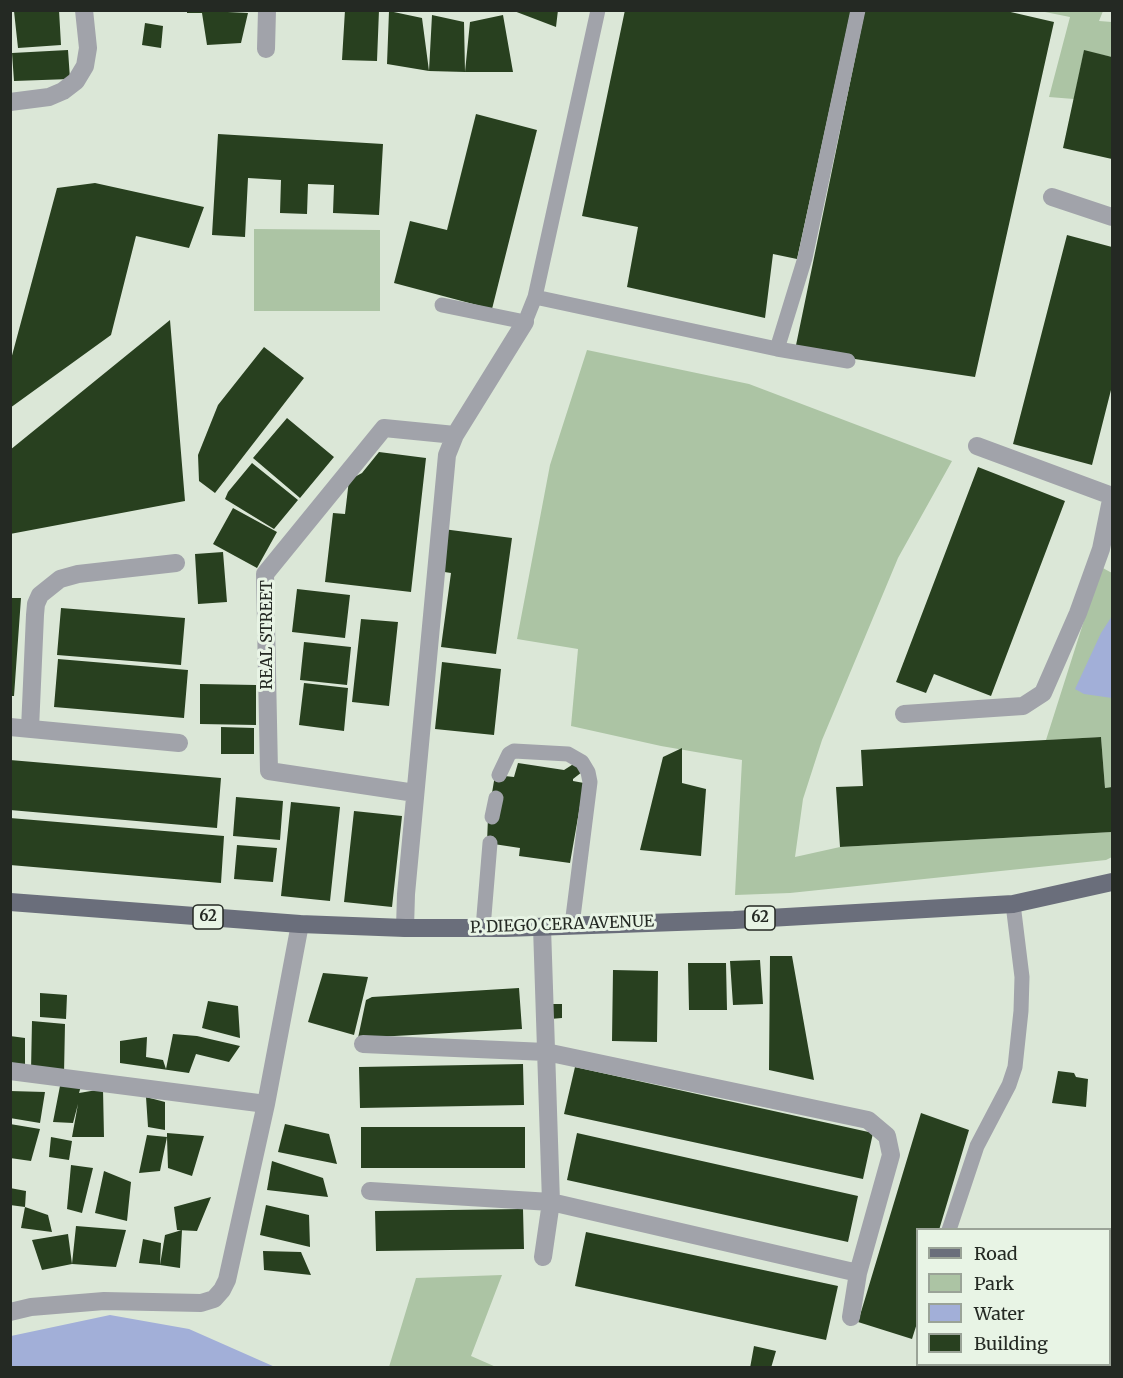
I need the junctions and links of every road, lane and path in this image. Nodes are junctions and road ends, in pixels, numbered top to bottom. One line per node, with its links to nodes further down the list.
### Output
1 (84, 10): 6 (street)
2 (267, 10): 5 (street)
3 (598, 10): 9 (lane)
4 (858, 10): 12 (lane)
5 (266, 49)
6 (10, 102)
7 (1052, 197): 8 (street)
8 (1113, 217)
9 (535, 297): 11 (lane); 12 (lane)
10 (442, 305): 11 (lane)
11 (525, 322): 14 (street)
12 (777, 349): 13 (lane)
13 (848, 361)
14 (455, 435): 24 (street); 24 (street, REAL STREET)
15 (977, 446): 16 (street)
16 (1112, 496): 17 (street)
17 (1107, 552): 19 (street)
18 (176, 562): 21 (street)
19 (904, 714)
20 (10, 727): 21 (street)
21 (30, 729): 22 (street)
22 (179, 742)
23 (498, 775): 32 (lane)
24 (415, 793): 34 (street)
25 (496, 798): 26 (lane)
26 (492, 817)
27 (490, 843): 35 (lane)
28 (1113, 882): 30 (main road, P. DIEGO CERA AVENUE / 62)
29 (10, 902): 31 (main road, P. DIEGO CERA AVENUE / 62)
30 (1013, 904): 32 (main road, P. DIEGO CERA AVENUE / 62); 42 (lane)
31 (300, 924): 34 (main road, P. DIEGO CERA AVENUE / 62); 39 (street)
32 (572, 925): 33 (main road, P. DIEGO CERA AVENUE / 62)
33 (542, 927): 35 (main road, P. DIEGO CERA AVENUE / 62); 37 (street)
34 (405, 928): 35 (main road, P. DIEGO CERA AVENUE / 62)
35 (483, 928)
36 (363, 1044): 37 (street)
37 (546, 1052): 41 (street); 44 (street)
38 (10, 1071): 39 (street)
39 (266, 1104): 45 (street)
40 (370, 1191): 41 (street)
41 (551, 1202): 43 (street); 44 (street)
42 (950, 1228)
43 (543, 1257)
44 (858, 1273): 46 (street)
45 (10, 1312)
46 (850, 1317)

